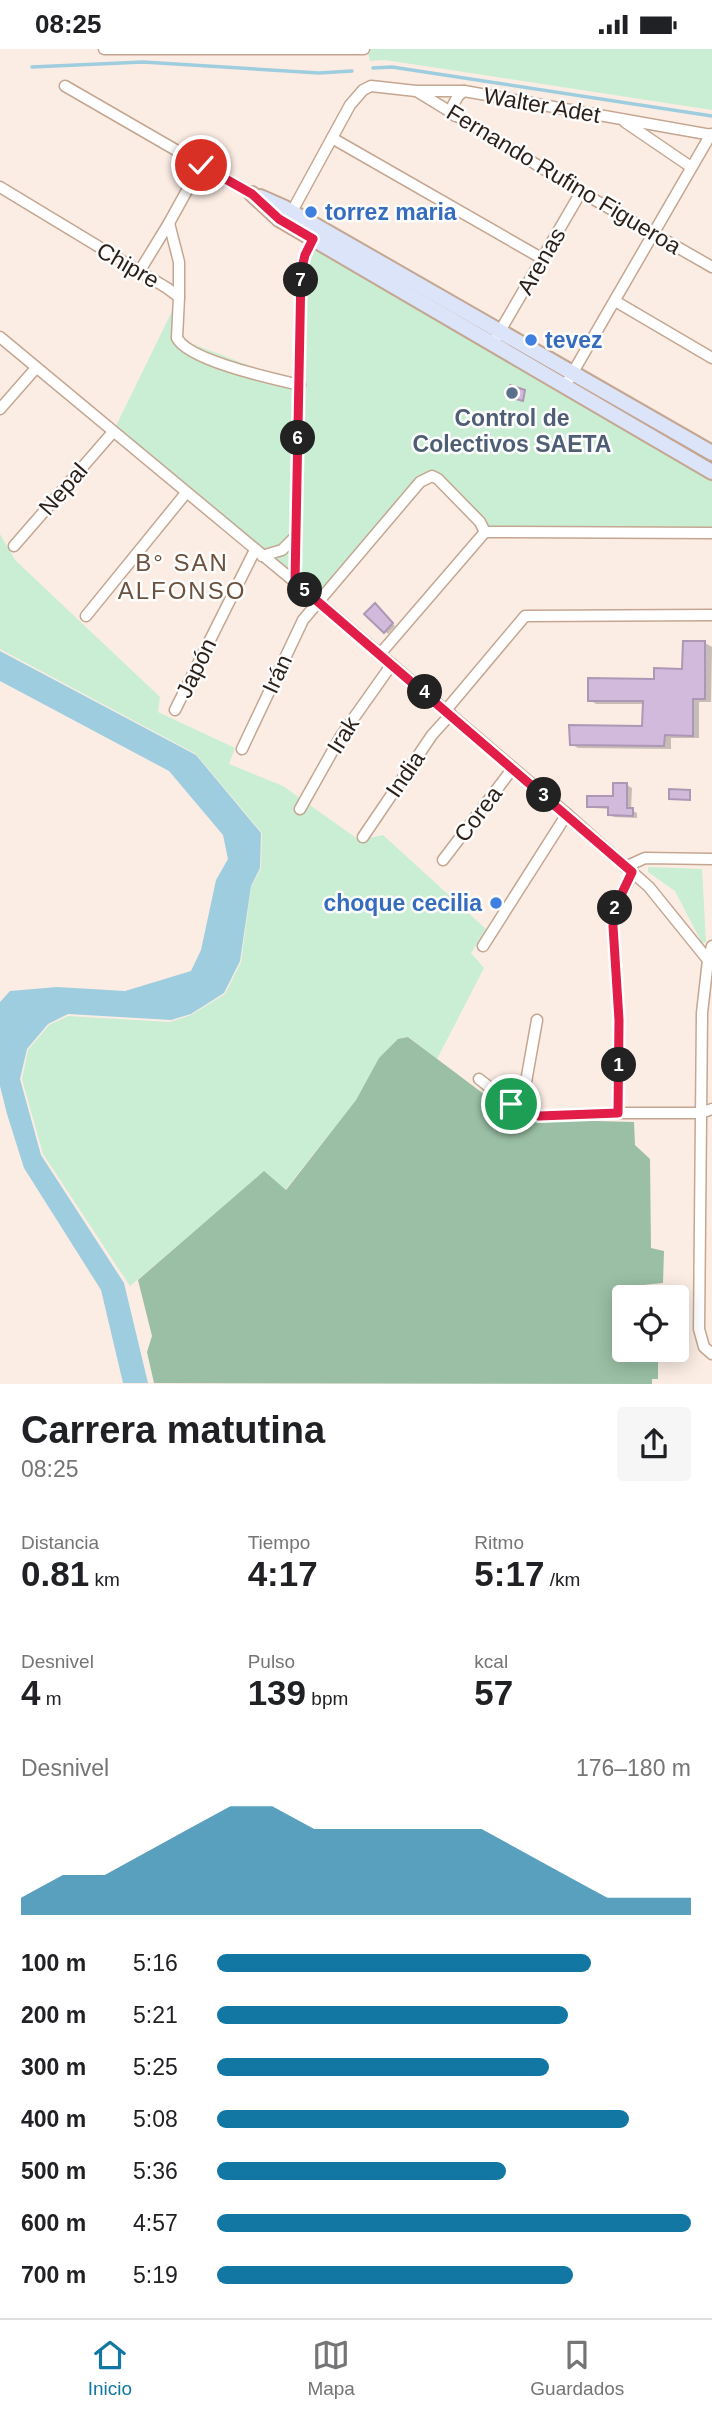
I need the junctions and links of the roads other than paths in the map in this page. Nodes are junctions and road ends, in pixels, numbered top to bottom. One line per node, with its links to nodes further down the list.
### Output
1 (104, 49): 2 (street)
2 (363, 49)
3 (65, 86): 10 (street)
4 (416, 91): 5 (street, Walter Adet); 6 (street, Fernando Rufino Figueroa); 9 (street, Walter Adet)
5 (464, 91): 6 (street); 7 (street, Walter Adet)
6 (455, 116): 13 (street, Fernando Rufino Figueroa)
7 (621, 120): 8 (street, Walter Adet); 11 (street)
8 (711, 135): 11 (street)
9 (332, 138): 15 (street); 19 (street)
10 (201, 165): 14 (street); 16 (street)
11 (691, 167): 18 (street)
12 (0, 187): 21 (street, Chipre)
13 (580, 192): 18 (street, Fernando Rufino Figueroa); 19 (street, Arenas)
14 (252, 194): 15 (street)
15 (289, 217): 17 (street)
16 (169, 223): 21 (street); 22 (street)
17 (318, 234): 25 (street); 29 (street)
18 (654, 234): 20 (street, Fernando Rufino Figueroa); 23 (street)
19 (543, 259): 25 (street, Arenas)
20 (712, 267)
21 (139, 272): 22 (street, Chipre)
22 (179, 297): 29 (street, Chipre)
23 (615, 301): 26 (street); 28 (street)
24 (0, 337): 27 (street)
25 (497, 337): 28 (street); 30 (street)
26 (712, 358)
27 (36, 368): 31 (street); 32 (street)
28 (573, 372): 30 (street); 33 (street)
29 (300, 385): 38 (street)
30 (565, 386): 34 (street)
31 (0, 409)
32 (113, 432): 35 (street); 39 (street, Nepal)
33 (712, 453)
34 (712, 472)
35 (186, 493): 40 (street); 44 (street)
36 (485, 532): 37 (street); 42 (street, Irán); 45 (street)
37 (712, 533)
38 (296, 535): 40 (street); 41 (street)
39 (14, 546)
40 (258, 553): 41 (street); 47 (street, Japón)
41 (295, 582): 42 (street)
42 (319, 602): 45 (street); 49 (street, Irán)
43 (712, 615): 48 (street, India)
44 (86, 616)
45 (380, 654): 46 (street)
46 (392, 664): 48 (street); 51 (street, Irak)
47 (175, 710)
48 (448, 712): 50 (street); 53 (street, India)
49 (242, 749)
50 (513, 768): 52 (street); 55 (street, Corea)
51 (300, 809)
52 (567, 814): 56 (street); 57 (street)
53 (363, 837)
54 (712, 859): 56 (street)
55 (443, 860)
56 (629, 869): 59 (street); 64 (street)
57 (483, 946)
58 (712, 946): 59 (street)
59 (710, 961): 65 (street)
60 (537, 1020): 63 (street)
61 (480, 1079): 63 (street)
62 (712, 1109): 65 (street)
63 (521, 1110): 64 (street)
64 (618, 1113): 65 (street)
65 (701, 1113): 66 (street)
66 (700, 1188): 67 (street); 68 (street)
67 (712, 1188)
68 (699, 1267): 69 (street); 70 (street)
69 (712, 1267)
70 (712, 1354)

